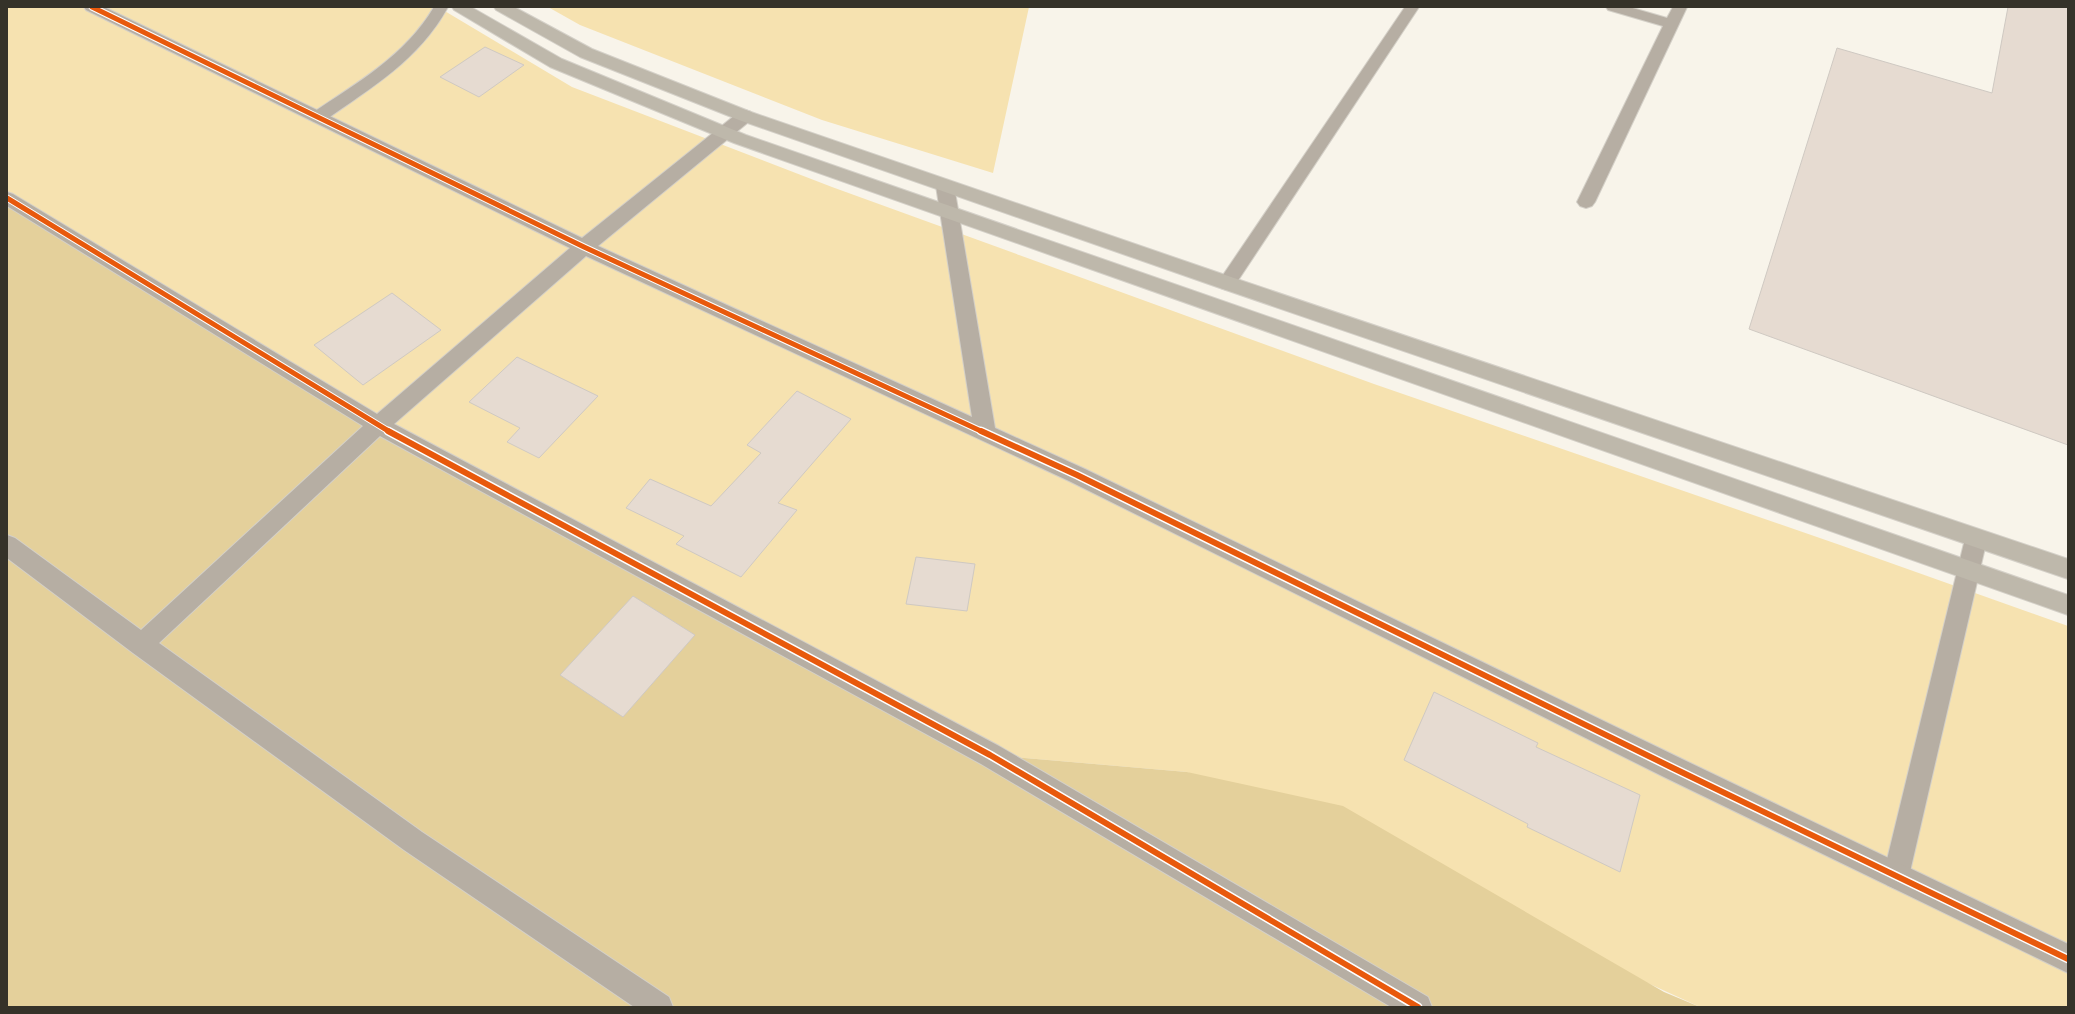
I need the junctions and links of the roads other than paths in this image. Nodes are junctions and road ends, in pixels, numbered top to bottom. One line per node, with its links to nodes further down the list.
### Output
1 (92, 7): 10 (street)
2 (442, 7): 10 (lane)
3 (460, 7): 11 (main road)
4 (502, 7): 9 (main road)
5 (1412, 7): 17 (lane)
6 (1613, 7): 8 (lane)
7 (1680, 7): 8 (lane)
8 (1672, 24): 14 (lane)
9 (745, 116): 11 (street); 12 (main road)
10 (318, 117): 16 (street)
11 (725, 133): 15 (main road); 16 (street)
12 (945, 186): 15 (street); 17 (main road)
13 (7, 198): 18 (street)
14 (1586, 202)
15 (949, 213): 19 (street); 23 (main road)
16 (584, 247): 18 (street); 19 (street)
17 (1227, 283): 20 (main road)
18 (378, 425): 25 (street); 29 (street)
19 (985, 432): 26 (street)
20 (1976, 539): 22 (main road); 23 (lane)
21 (7, 545): 25 (street)
22 (2068, 569)
23 (1969, 570): 24 (main road); 26 (lane)
24 (2068, 605)
25 (141, 645): 28 (street)
26 (1896, 876): 27 (street)
27 (2068, 959)
28 (659, 1007)
29 (1418, 1007)

